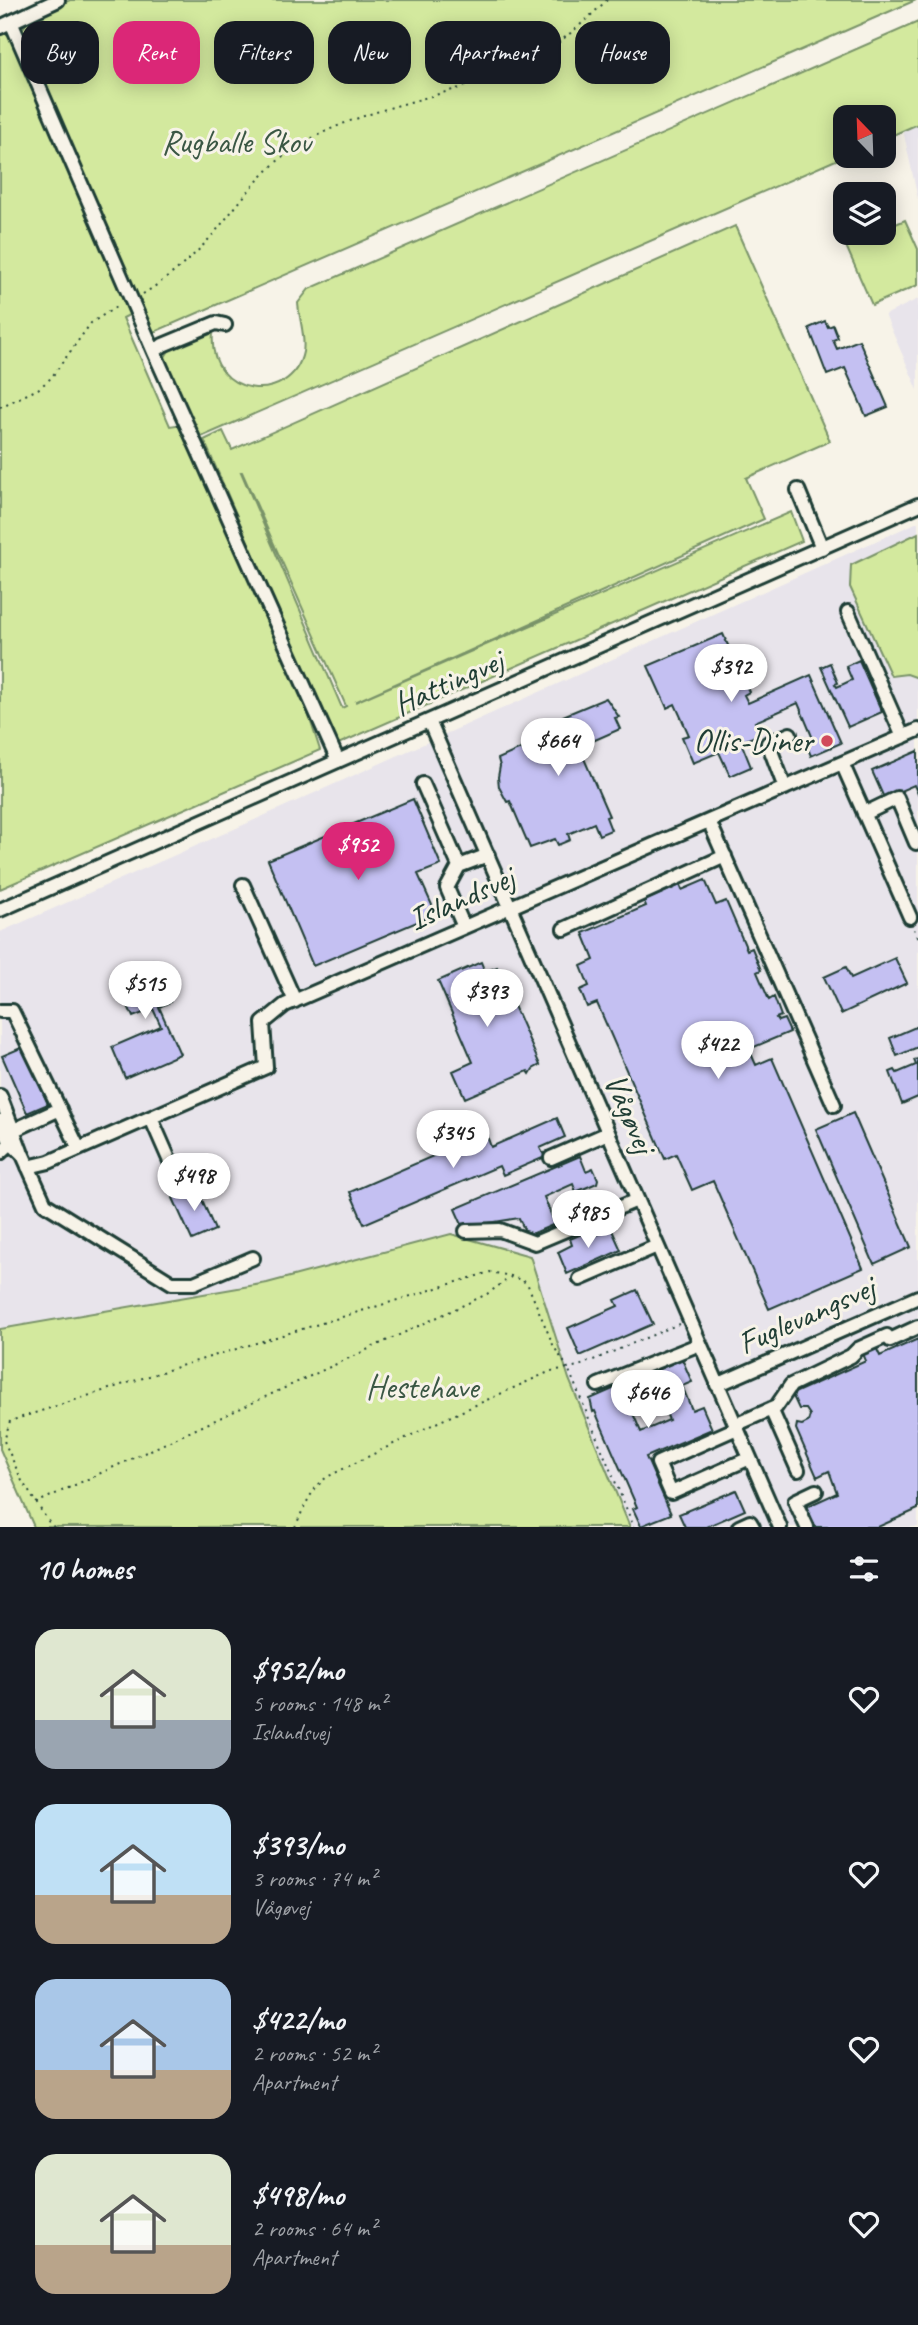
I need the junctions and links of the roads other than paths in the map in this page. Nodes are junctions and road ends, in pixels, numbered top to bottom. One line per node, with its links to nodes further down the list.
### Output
1 (58, 0): 2 (street)
2 (5, 24): 4 (street)
3 (225, 325): 4 (street)
4 (154, 352): 13 (street)
5 (798, 490): 7 (street)
6 (918, 505): 7 (street, Hattingvej)
7 (822, 548): 9 (street, Hattingvej)
8 (848, 612): 12 (street)
9 (429, 721): 13 (street, Hattingvej); 20 (street, Vågøvej)
10 (918, 730): 12 (street, Islandsvej)
11 (790, 734): 16 (street)
12 (903, 737): 14 (street, Islandsvej)
13 (338, 761): 25 (street, Hattingvej)
14 (842, 763): 16 (street, Islandsvej); 17 (street)
15 (423, 784): 22 (street)
16 (785, 788): 18 (street, Islandsvej)
17 (864, 814): 19 (street); 26 (street)
18 (709, 821): 21 (street); 24 (street, Islandsvej)
19 (916, 843)
20 (488, 855): 22 (street); 24 (street, Vågøvej)
21 (725, 856): 28 (street); 32 (street)
22 (459, 866): 27 (street)
23 (243, 885): 29 (street)
24 (510, 907): 27 (street, Islandsvej); 36 (street, Vågøvej)
25 (0, 910)
26 (909, 917)
27 (464, 927): 29 (street, Islandsvej)
28 (564, 929)
29 (295, 1001): 34 (street, Islandsvej)
30 (0, 1011): 33 (street)
31 (0, 1096): 37 (street)
32 (834, 1105)
33 (60, 1109): 37 (street); 38 (street)
34 (150, 1118): 38 (street, Islandsvej); 42 (street)
35 (0, 1121): 37 (street)
36 (608, 1133): 40 (street); 43 (street, Vågøvej)
37 (12, 1137): 39 (street); 41 (street)
38 (79, 1149): 41 (street, Islandsvej)
39 (0, 1153)
40 (551, 1158)
41 (28, 1167): 46 (street)
42 (179, 1182)
43 (637, 1200): 44 (street); 45 (street, Vågøvej)
44 (466, 1231)
45 (657, 1247): 47 (street); 50 (street, Vågøvej)
46 (253, 1258)
47 (580, 1279)
48 (918, 1297): 52 (street, Fuglevangsvej)
49 (918, 1327): 53 (street)
50 (700, 1344): 51 (street); 52 (street, Vågøvej)
51 (598, 1385)
52 (717, 1385): 54 (street, Vågøvej)
53 (771, 1409): 54 (street); 56 (street)
54 (736, 1427): 55 (street, Vågøvej); 55 (street)
55 (750, 1458): 60 (street, Vågøvej)
56 (799, 1470)
57 (816, 1491): 61 (street)
58 (739, 1527): 59 (street)
59 (753, 1527)
60 (780, 1527)
61 (807, 1527)

